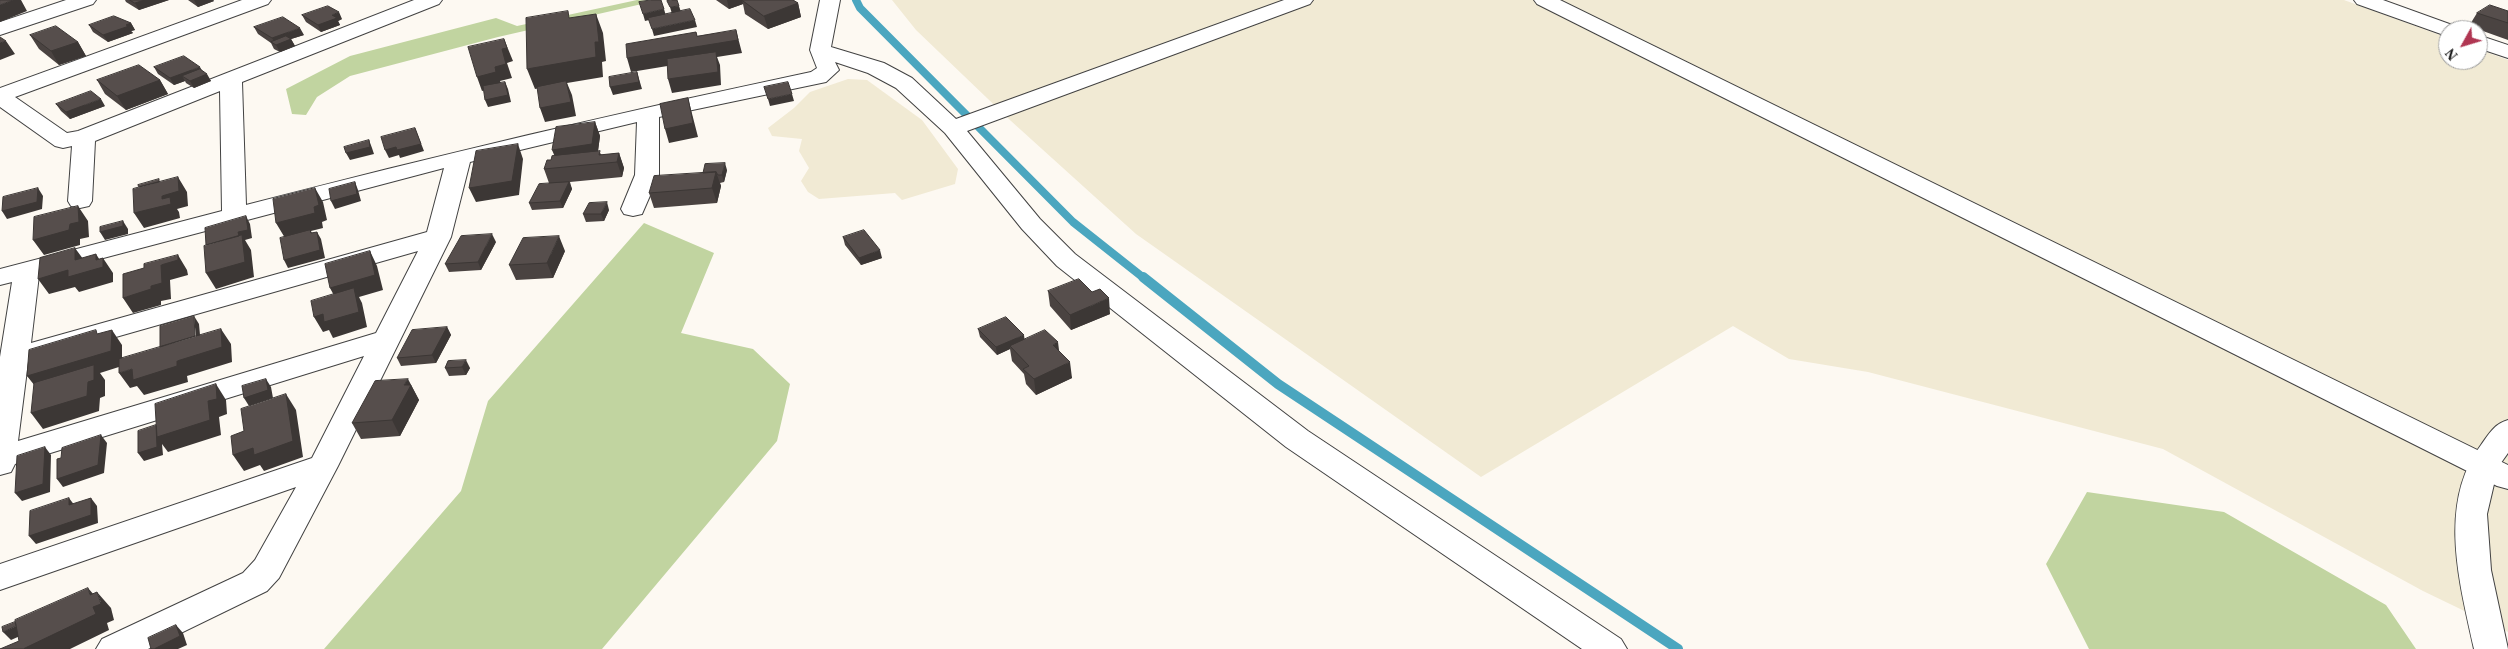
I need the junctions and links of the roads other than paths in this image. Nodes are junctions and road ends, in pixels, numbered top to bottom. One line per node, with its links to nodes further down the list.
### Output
1 (86, 0): 9 (street)
2 (261, 0): 14 (street)
3 (432, 0): 13 (street)
4 (830, 0): 11 (street)
5 (1303, 0): 16 (street)
6 (1544, 0): 30 (street)
7 (2374, 1): 8 (street)
8 (2438, 26)
9 (0, 29)
10 (2488, 45): 12 (street)
11 (820, 50): 15 (street); 16 (street)
12 (2508, 52)
13 (232, 79): 17 (street); 21 (street)
14 (0, 96): 17 (street)
15 (648, 112): 18 (street); 20 (street)
16 (953, 128): 33 (street)
17 (84, 137): 19 (street)
18 (459, 157): 21 (street); 22 (street)
19 (80, 201)
20 (633, 209)
21 (234, 215): 23 (street)
22 (438, 237): 25 (street); 26 (street)
23 (27, 270): 24 (street); 26 (street)
24 (0, 277)
25 (388, 338): 28 (street); 29 (street)
26 (14, 357): 28 (street)
27 (2508, 431): 30 (street)
28 (0, 460)
29 (323, 466): 31 (street); 32 (street)
30 (2495, 471): 34 (street)
31 (0, 577)
32 (114, 649)
33 (1609, 649)
34 (2492, 649)

